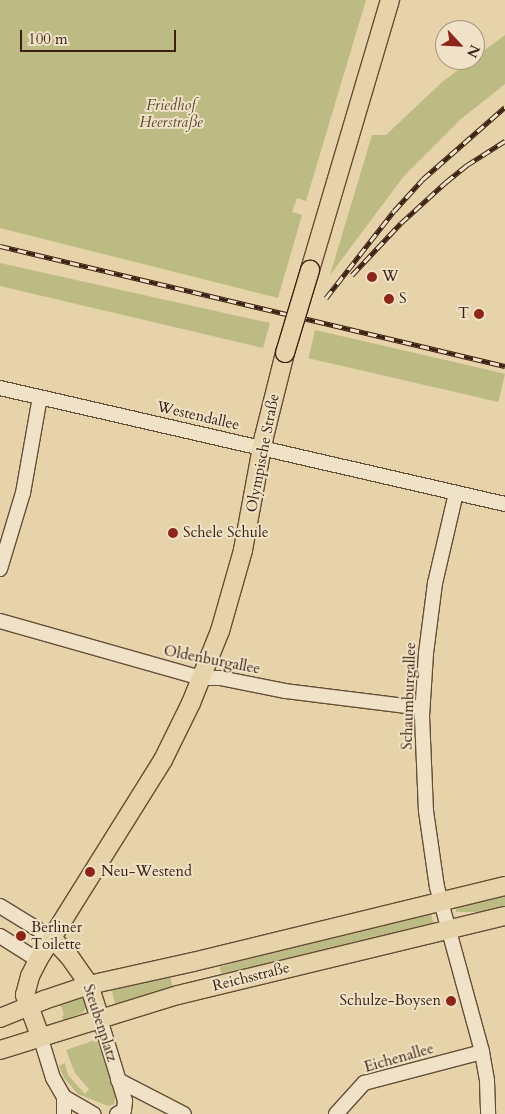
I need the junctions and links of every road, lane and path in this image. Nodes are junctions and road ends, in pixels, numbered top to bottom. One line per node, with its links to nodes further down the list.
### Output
1 (390, 0): 4 (main road, Olympische Straße, bridge)
2 (0, 388): 3 (street, Westendallee)
3 (40, 397): 4 (street, Westendallee); 7 (street)
4 (262, 448): 5 (street, Westendallee); 9 (main road, Olympische Straße)
5 (456, 493): 6 (street, Westendallee); 10 (street, Schaumburgallee)
6 (505, 504)
7 (0, 569)
8 (0, 621): 9 (street, Oldenburgallee)
9 (202, 678): 10 (street, Oldenburgallee); 17 (main road, Olympische Straße)
10 (422, 708): 12 (street, Schaumburgallee)
11 (505, 886): 12 (main road, Reichsstraße)
12 (442, 902): 15 (street, Schaumburgallee); 19 (main road, Reichsstraße)
13 (0, 906): 17 (street)
14 (505, 916): 15 (main road, Reichsstraße)
15 (449, 929): 22 (main road, Reichsstraße); 25 (street, Schaumburgallee)
16 (0, 936): 18 (street)
17 (52, 938): 18 (main road, Olympische Straße); 19 (main road, Steubenplatz)
18 (38, 960): 20 (main road)
19 (89, 985): 20 (main road, Reichsstraße); 22 (main road, Steubenplatz)
20 (28, 1006): 21 (main road, Reichsstraße); 23 (main road)
21 (0, 1018)
22 (100, 1019): 23 (main road, Reichsstraße); 26 (street, Steubenplatz)
23 (40, 1036): 24 (main road, Reichsstraße); 27 (street)
24 (0, 1050)
25 (482, 1052): 32 (street, Eichenallee); 33 (street, Schaumburgallee)
26 (118, 1080): 28 (street, Steubenplatz); 31 (street)
27 (64, 1097): 29 (street); 30 (street)
28 (126, 1113)
29 (64, 1114)
30 (93, 1114)
31 (184, 1114)
32 (336, 1114)
33 (488, 1114)

